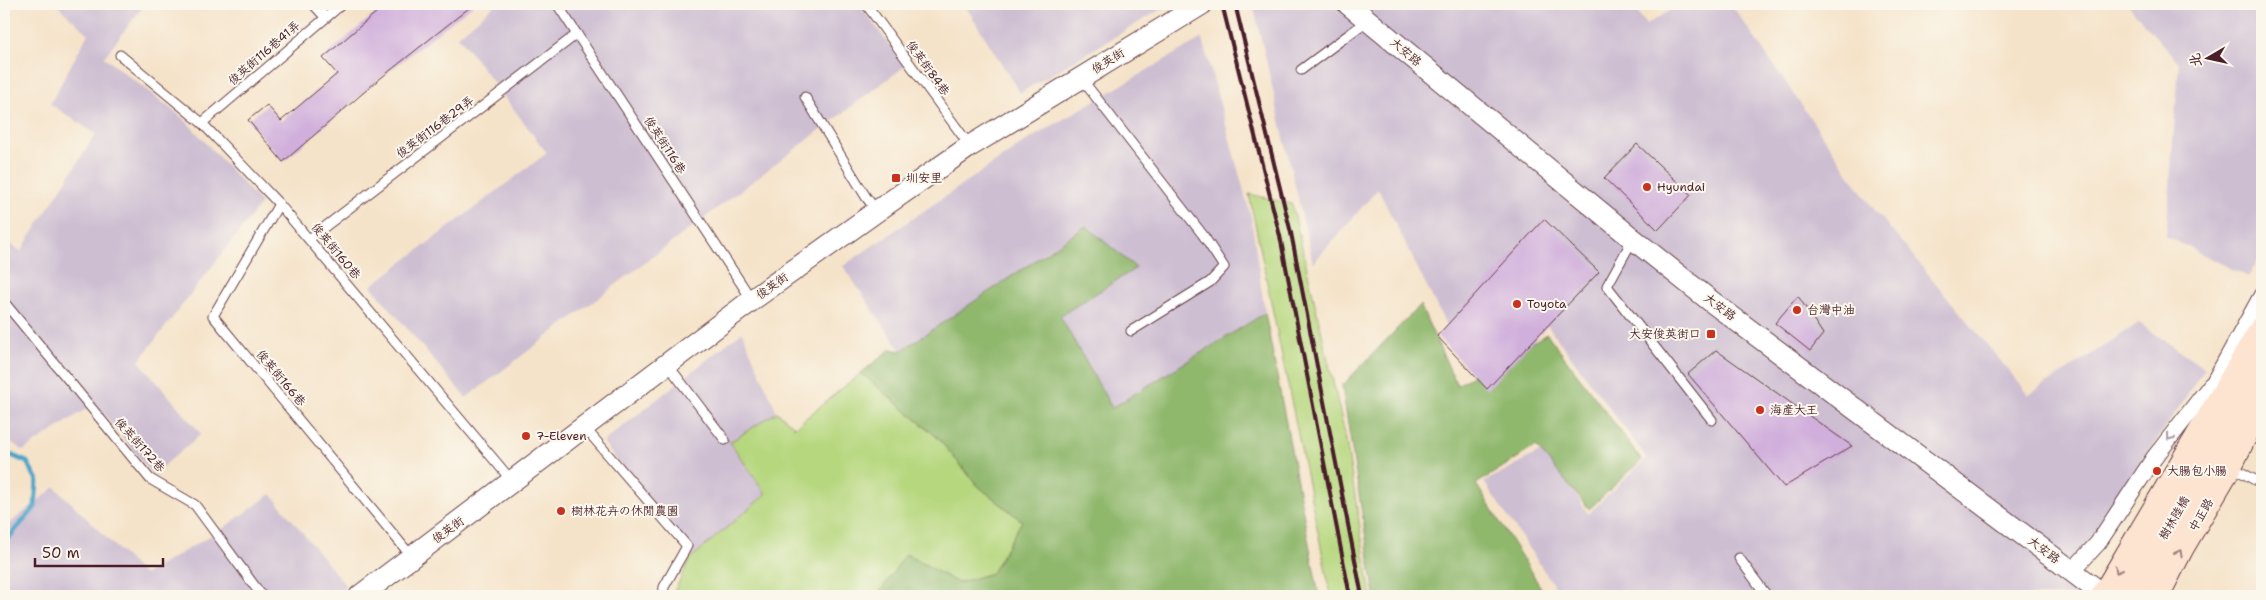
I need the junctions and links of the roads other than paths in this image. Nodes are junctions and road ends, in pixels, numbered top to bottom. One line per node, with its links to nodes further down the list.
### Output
1 (314, 4): 7 (lane)
2 (342, 4): 7 (lane, 俊英街116巷41弄)
3 (557, 4): 9 (lane, 俊英街116巷)
4 (866, 4): 15 (lane, 俊英街84巷)
5 (1202, 4): 12 (street, 俊英街)
6 (1348, 4): 8 (street, 大安路)
7 (325, 17): 14 (lane, 俊英街116巷41弄)
8 (1368, 20): 11 (lane); 19 (street, 大安路)
9 (577, 34): 18 (lane, 俊英街116巷29弄); 21 (lane, 俊英街116巷)
10 (120, 55): 14 (lane, 俊英街160巷)
11 (1301, 70)
12 (1081, 78): 15 (street, 俊英街); 24 (lane)
13 (805, 97): 17 (lane)
14 (202, 123): 16 (lane, 俊英街160巷)
15 (970, 146): 17 (street, 俊英街)
16 (279, 204): 18 (lane, 俊英街160巷); 37 (lane, 俊英街166巷)
17 (877, 211): 21 (street, 俊英街)
18 (309, 239): 34 (lane, 俊英街160巷)
19 (1633, 240): 30 (lane); 39 (street, 大安路)
20 (2262, 295): 27 (street)
21 (752, 300): 26 (street, 俊英街)
22 (4, 302): 40 (lane, 俊英街172巷)
23 (2262, 328): 36 (main road, 樹林陸橋)
24 (1131, 331)
25 (2262, 362): 45 (main road, 樹林陸橋)
26 (668, 365): 31 (street, 俊英街); 32 (lane)
27 (2211, 385): 36 (street); 39 (street, one-way to 39)
28 (2262, 400): 33 (main road)
29 (2262, 410): 33 (lane, 中正路)
30 (1712, 420)
31 (585, 428): 34 (street, 俊英街); 42 (lane)
32 (725, 440)
33 (2230, 466): 35 (lane); 46 (main road, 中正路, one-way to 33)
34 (513, 482): 37 (street, 俊英街)
35 (2262, 484)
36 (2162, 498): 44 (main road, one-way to 44)
37 (412, 557): 41 (street, 俊英街)
38 (1739, 558): 43 (lane)
39 (2072, 571): 44 (street, 大安路)
40 (262, 596)
41 (360, 596)
42 (663, 596)
43 (1767, 596)
44 (2107, 596)
45 (2130, 596)
46 (2157, 596)

